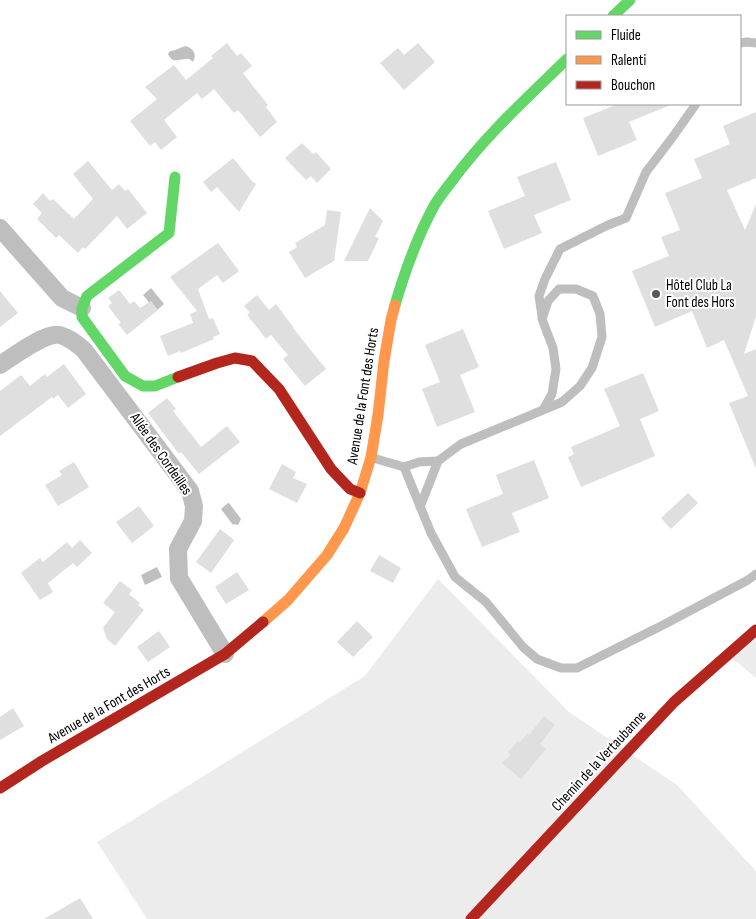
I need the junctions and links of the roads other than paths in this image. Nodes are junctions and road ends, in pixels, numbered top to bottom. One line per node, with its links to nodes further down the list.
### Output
1 (630, 0): 2 (main road)
2 (613, 15)
3 (756, 43): 4 (lane)
4 (741, 44)
5 (566, 60): 13 (main road, Avenue de la Font des Horts)
6 (695, 105): 10 (lane)
7 (175, 177): 9 (main road)
8 (0, 228): 9 (street)
9 (82, 308): 16 (main road)
10 (542, 319): 12 (lane); 12 (lane)
11 (0, 365): 20 (street, Allée des Cordeilles)
12 (543, 410): 14 (lane)
13 (371, 457): 15 (lane); 16 (main road, Avenue de la Font des Horts)
14 (438, 461): 15 (lane); 17 (lane)
15 (404, 466): 17 (lane)
16 (360, 493): 20 (main road, Avenue de la Font des Horts)
17 (420, 507): 18 (lane)
18 (756, 574)
19 (756, 630): 24 (main road, Chemin de la Vertaubanne)
20 (225, 654): 21 (main road, Avenue de la Font des Horts)
21 (42, 761): 22 (main road, Avenue de la Font des Horts); 23 (main road, Avenue de la Font des Horts)
22 (0, 778)
23 (0, 788)
24 (471, 919)

